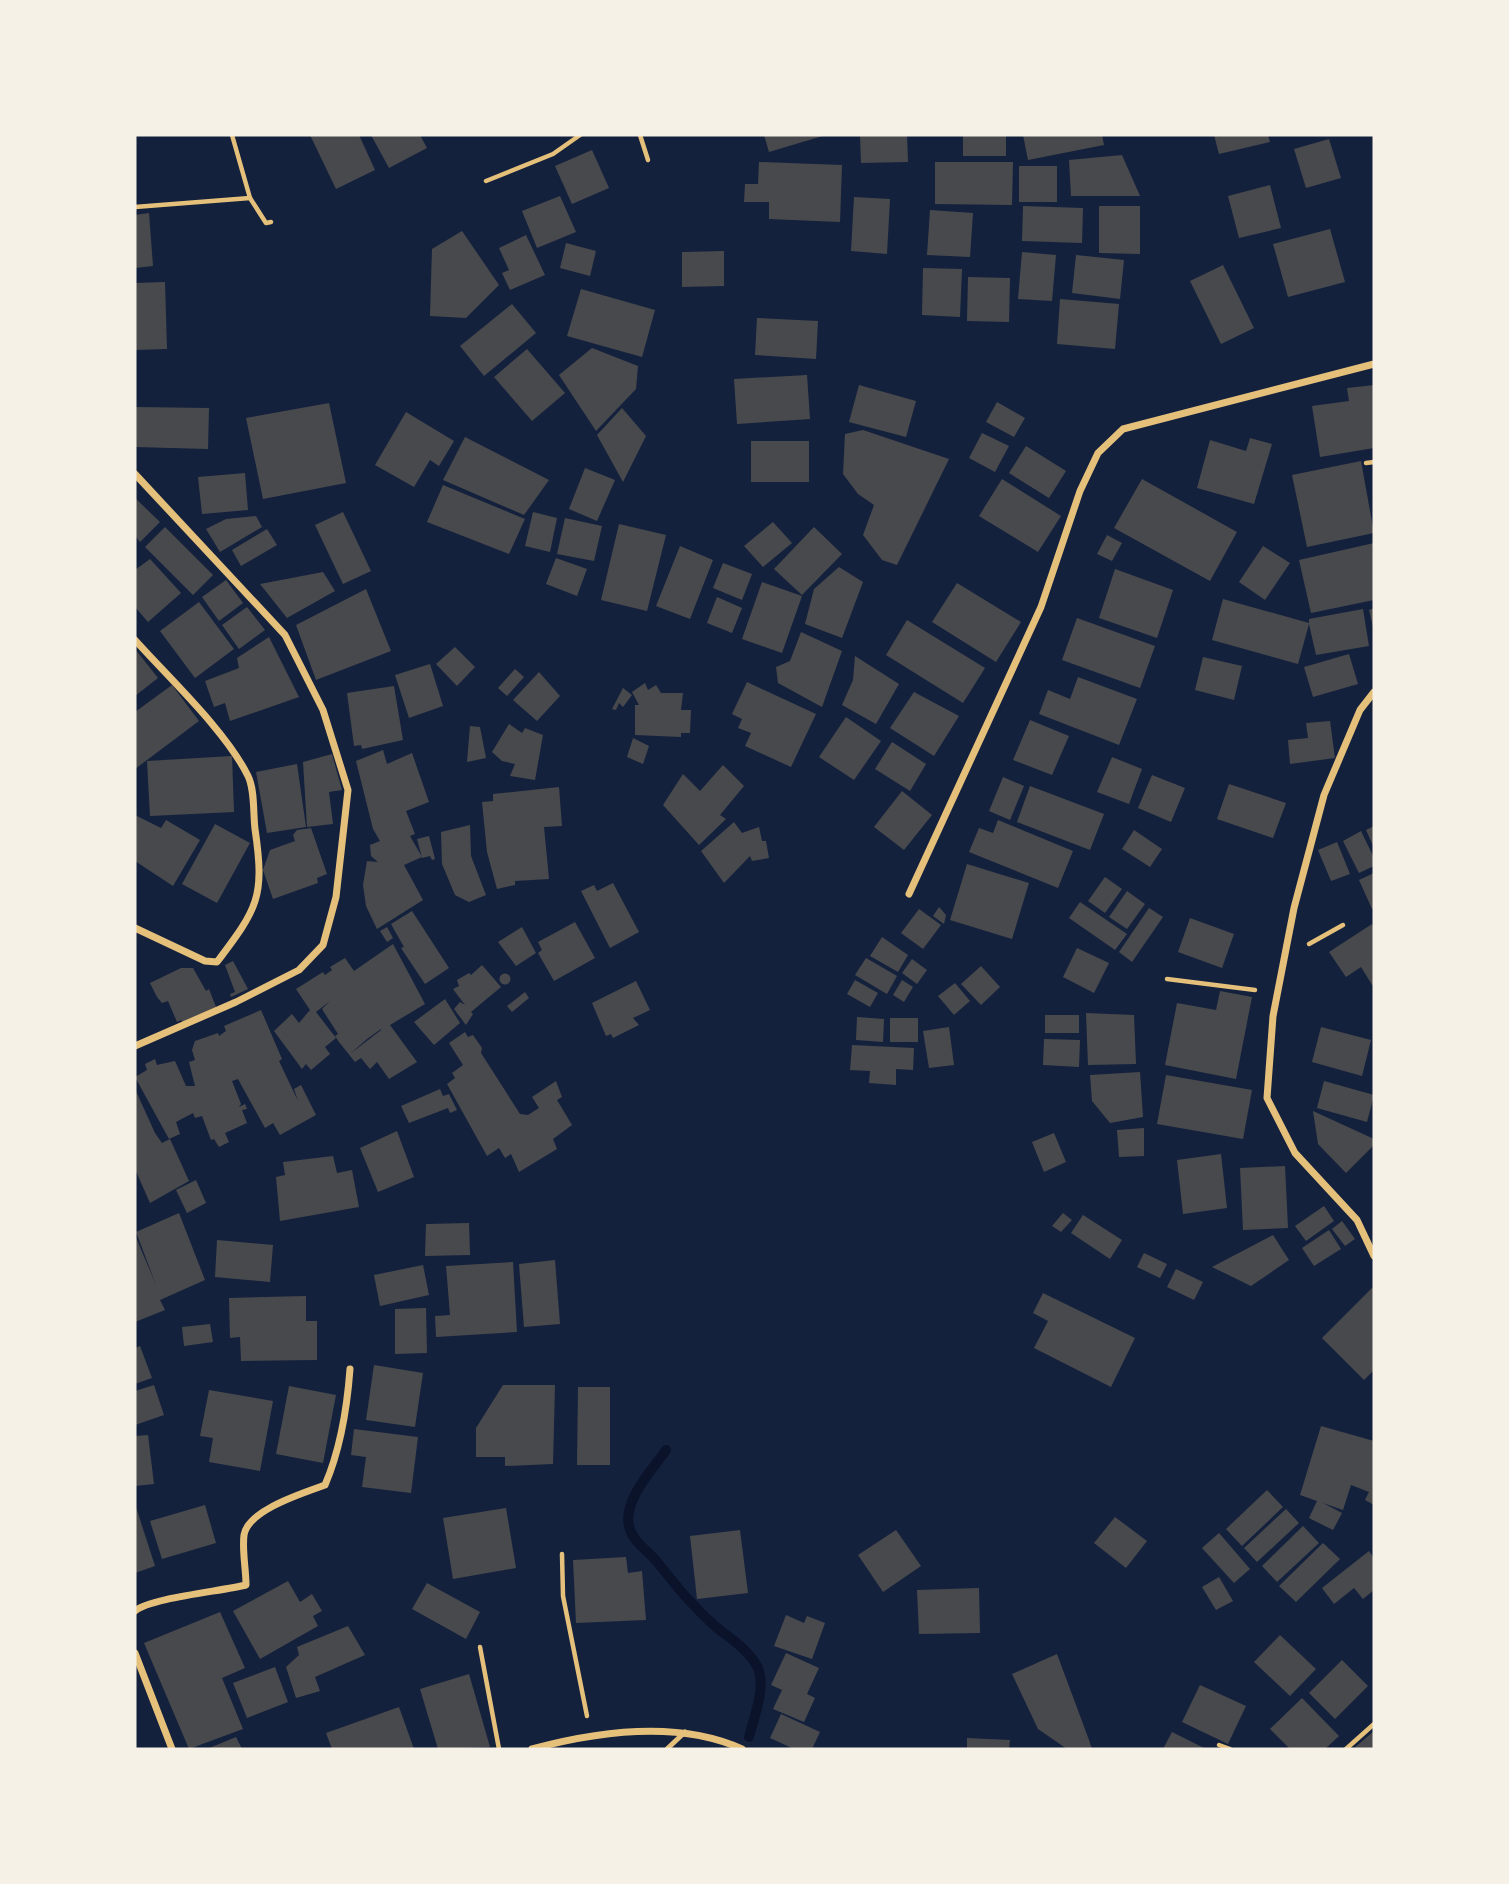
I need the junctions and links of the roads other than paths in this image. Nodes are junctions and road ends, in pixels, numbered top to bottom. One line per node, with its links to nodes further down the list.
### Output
1 (1374, 364): 5 (street)
2 (135, 474): 7 (street)
3 (135, 640): 6 (street)
4 (1374, 692): 8 (street)
5 (909, 894)
6 (135, 928)
7 (135, 1046)
8 (1374, 1256)
9 (350, 1369): 10 (street)
10 (135, 1611)
11 (135, 1653): 13 (street)
12 (685, 1732): 14 (street); 15 (lane); 16 (street)
13 (172, 1749)
14 (532, 1749)
15 (667, 1749)
16 (742, 1749)

